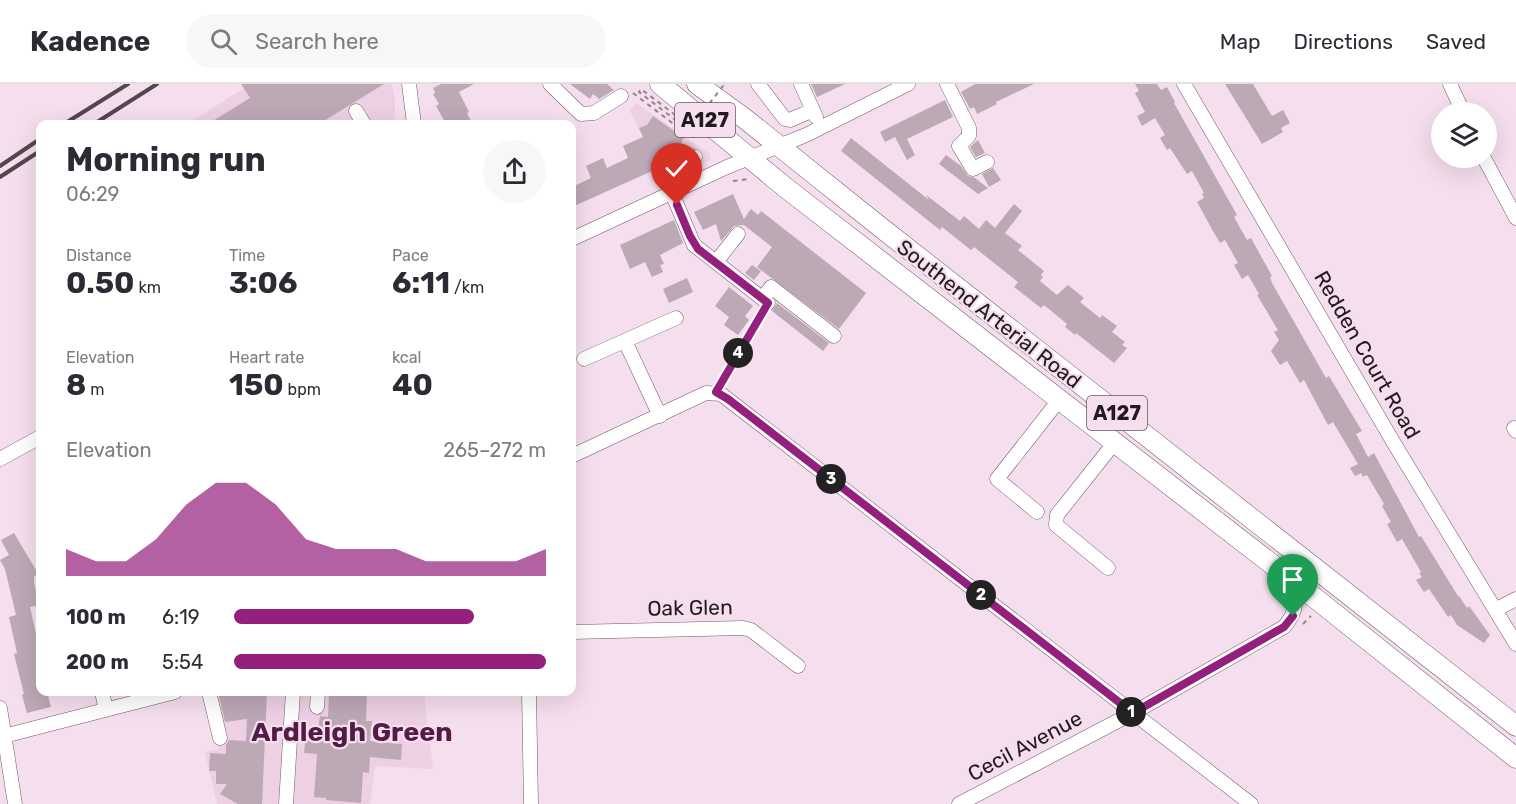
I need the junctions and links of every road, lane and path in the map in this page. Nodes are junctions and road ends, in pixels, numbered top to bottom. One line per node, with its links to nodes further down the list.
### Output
1 (409, 84): 17 (street)
2 (550, 84): 12 (street)
3 (660, 84): 23 (highway, Southend Arterial Road / A127)
4 (696, 84): 21 (highway, Southend Arterial Road / A127); 23 (highway, A127)
5 (719, 84): 19 (path, bridge)
6 (758, 84): 14 (street)
7 (801, 84): 14 (street)
8 (908, 84): 18 (street)
9 (947, 84): 24 (street)
10 (1184, 84): 48 (street, Redden Court Road)
11 (1450, 84): 13 (street)
12 (625, 92): 20 (path)
13 (1458, 102)
14 (813, 110): 18 (street)
15 (356, 111): 16 (street)
16 (362, 120)
17 (414, 120)
18 (821, 127): 21 (street)
19 (691, 132)
20 (694, 137)
21 (779, 146): 23 (street); 28 (highway, A127); 62 (highway, Southend Arterial Road / A127)
22 (695, 157): 26 (street)
23 (751, 157): 26 (street); 28 (highway, Southend Arterial Road / A127)
24 (987, 162)
25 (1489, 168): 27 (street)
26 (675, 192): 30 (street); 31 (street)
27 (1516, 218)
28 (830, 221): 38 (highway, Southend Arterial Road / A127)
29 (738, 234): 31 (street)
30 (576, 237)
31 (716, 262): 32 (street)
32 (765, 300): 34 (street); 37 (path)
33 (676, 318): 35 (street)
34 (834, 336)
35 (625, 341): 36 (street); 39 (street)
36 (584, 359)
37 (716, 392): 39 (street); 61 (street)
38 (1059, 400): 41 (highway, Southend Arterial Road / A127); 44 (street)
39 (660, 416): 42 (street)
40 (36, 439): 43 (street)
41 (1114, 442): 45 (street); 46 (highway, Southend Arterial Road / A127)
42 (576, 454)
43 (0, 459)
44 (1037, 512)
45 (1108, 568)
46 (1291, 579): 61 (street, Cecil Avenue); 65 (highway, Southend Arterial Road / A127)
47 (1516, 599): 48 (street)
48 (1495, 610): 50 (street, Redden Court Road)
49 (576, 632): 51 (street, Oak Glen)
50 (1516, 644)
51 (798, 666)
52 (103, 696): 60 (street)
53 (159, 696): 60 (street)
54 (210, 696): 64 (street)
55 (292, 696): 67 (street)
56 (318, 696): 58 (street)
57 (529, 696): 68 (street)
58 (317, 707)
59 (0, 708): 63 (street)
60 (105, 710): 63 (street)
61 (1133, 713): 69 (street, Cecil Avenue); 70 (street)
62 (1516, 726)
63 (2, 736): 66 (street)
64 (220, 738)
65 (1516, 758)
66 (15, 804)
67 (286, 804)
68 (531, 804)
69 (960, 804)
70 (1251, 804)

